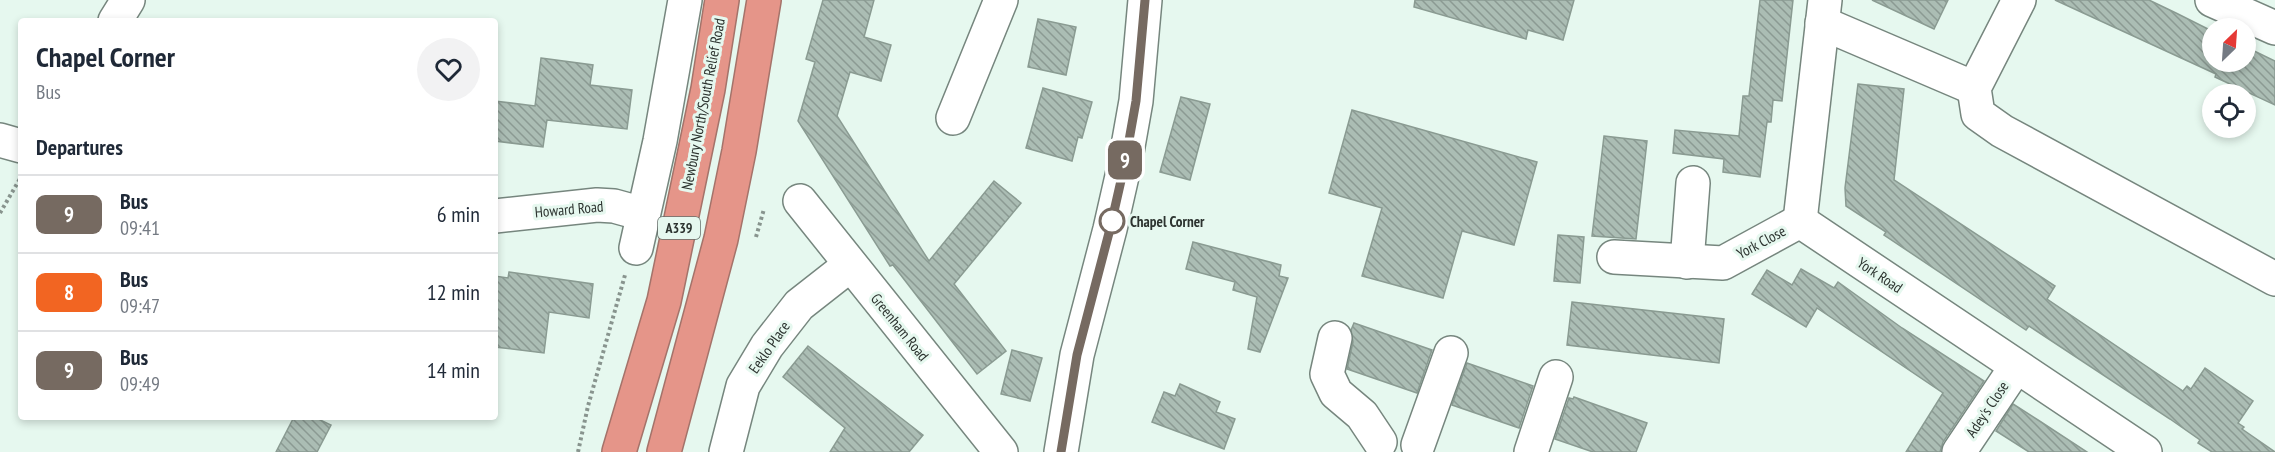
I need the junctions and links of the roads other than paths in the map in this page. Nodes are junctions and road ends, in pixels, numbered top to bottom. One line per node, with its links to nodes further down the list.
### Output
1 (128, 0): 10 (street)
2 (685, 0): 18 (street)
3 (722, 0): 32 (highway, Newbury North/South Relief Road / A339)
4 (764, 0): 33 (highway, A339)
5 (1001, 0): 13 (street)
6 (1145, 0): 36 (street)
7 (2019, 0): 12 (street)
8 (2212, 0): 11 (street)
9 (1823, 11): 12 (street); 20 (street)
10 (117, 18)
11 (2275, 28)
12 (1974, 88): 25 (street)
13 (953, 118)
14 (0, 140): 15 (street)
15 (18, 145)
16 (1693, 183): 23 (street)
17 (800, 201): 24 (street, Greenham Road)
18 (643, 214): 19 (street, Howard Road); 22 (street)
19 (498, 216)
20 (1800, 221): 23 (street, York Close); 28 (street, York Road)
21 (1614, 257): 23 (street, York Close)
22 (631, 259)
23 (1687, 262)
24 (850, 265): 34 (street, Eeklo Place); 35 (street, Greenham Road)
25 (2275, 279)
26 (1335, 338): 30 (street)
27 (1451, 353): 31 (street)
28 (2016, 367): 38 (street, Adey's Close); 39 (street, York Road)
29 (1556, 377): 37 (street)
30 (1374, 447): 31 (street)
31 (1427, 449)
32 (619, 452)
33 (664, 452)
34 (726, 452)
35 (1001, 452)
36 (1061, 452)
37 (1531, 452)
38 (1959, 452)
39 (2145, 452)

